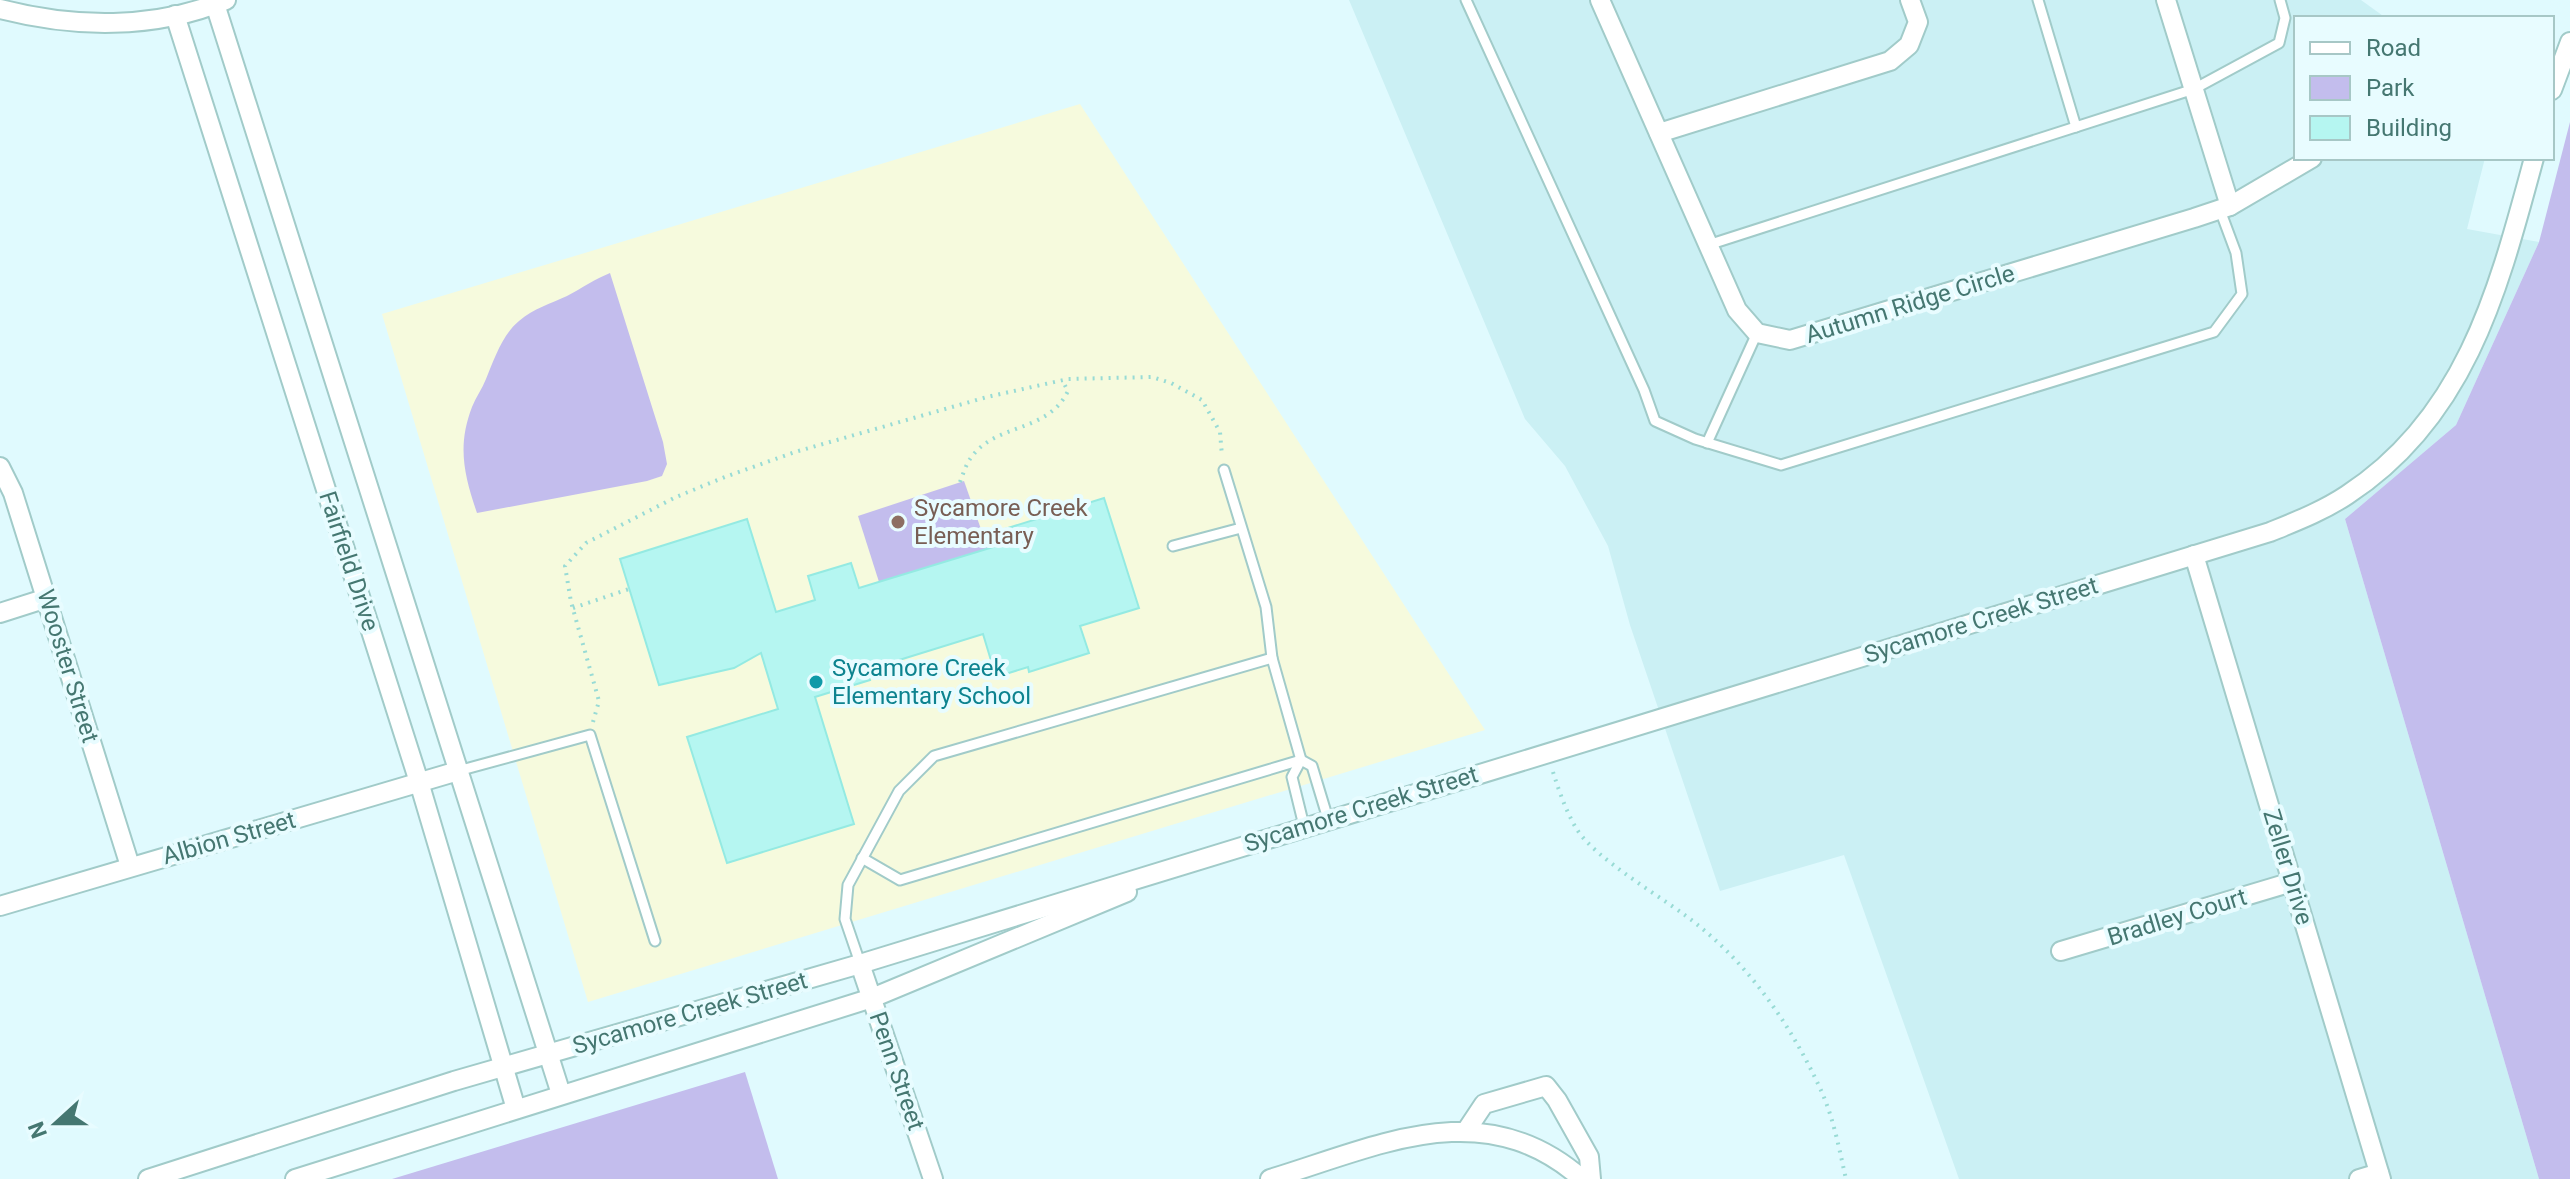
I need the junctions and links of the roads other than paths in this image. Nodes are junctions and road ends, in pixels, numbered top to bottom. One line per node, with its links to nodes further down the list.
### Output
1 (1466, 0): 20 (lane)
2 (1600, 0): 14 (street)
3 (1910, 0): 14 (street)
4 (2038, 0): 13 (lane)
5 (2166, 0): 12 (street)
6 (2280, 0): 12 (lane)
7 (220, 2): 9 (street, Fairfield Drive); 30 (street, Fairfield Drive)
8 (0, 9): 9 (street, Fairfield Drive)
9 (175, 15): 31 (street, Fairfield Drive)
10 (2570, 42): 11 (street)
11 (2554, 85)
12 (2194, 89): 13 (lane); 17 (street)
13 (2076, 127): 18 (lane)
14 (1659, 133): 18 (street)
15 (2309, 160): 17 (street, Autumn Ridge Circle)
16 (2533, 160): 25 (street, Sycamore Creek Street)
17 (2225, 208): 19 (street, Autumn Ridge Circle); 20 (lane)
18 (1708, 245): 19 (street)
19 (1757, 333): 20 (lane)
20 (1707, 443)
21 (0, 467): 26 (street, Wooster Street)
22 (1224, 470): 23 (lane)
23 (1241, 528): 24 (lane); 28 (lane)
24 (1173, 546)
25 (2194, 555): 32 (street, Sycamore Creek Street); 37 (street, Zeller Drive)
26 (47, 598): 27 (street); 36 (street, Wooster Street)
27 (0, 613)
28 (1272, 658): 29 (lane); 35 (lane)
29 (1301, 760): 32 (lane); 33 (lane); 35 (lane)
30 (458, 771): 31 (street, Albion Street); 39 (lane); 43 (street, Fairfield Drive)
31 (419, 782): 36 (street, Albion Street); 44 (street, Fairfield Drive)
32 (1328, 819): 33 (street, Sycamore Creek Street)
33 (1304, 826): 34 (street, Sycamore Creek Street)
34 (1231, 848): 41 (street, Sycamore Creek Street); 42 (street, Sycamore Creek Street)
35 (862, 858): 41 (lane)
36 (130, 866): 38 (street, Albion Street)
37 (2292, 882): 40 (street, Bradley Court); 49 (street, Zeller Drive)
38 (0, 906)
39 (655, 941)
40 (2061, 951)
41 (860, 964): 42 (street, Penn Street); 43 (street, Sycamore Creek Street)
42 (872, 998): 45 (street, Sycamore Creek Street); 52 (street, Penn Street)
43 (548, 1055): 44 (street, Sycamore Creek Street); 45 (street, Fairfield Drive)
44 (504, 1068): 46 (street, Fairfield Drive); 48 (street, Sycamore Creek Street)
45 (561, 1094): 46 (street, Sycamore Creek Street)
46 (516, 1109): 51 (street, Sycamore Creek Street)
47 (1466, 1131): 53 (street); 54 (street); 55 (street)
48 (182, 1174): 50 (street, Sycamore Creek Street)
49 (2380, 1176): 56 (street)
50 (148, 1179)
51 (295, 1179)
52 (933, 1179)
53 (1270, 1179)
54 (1582, 1179)
55 (1591, 1179)
56 (2359, 1179)

